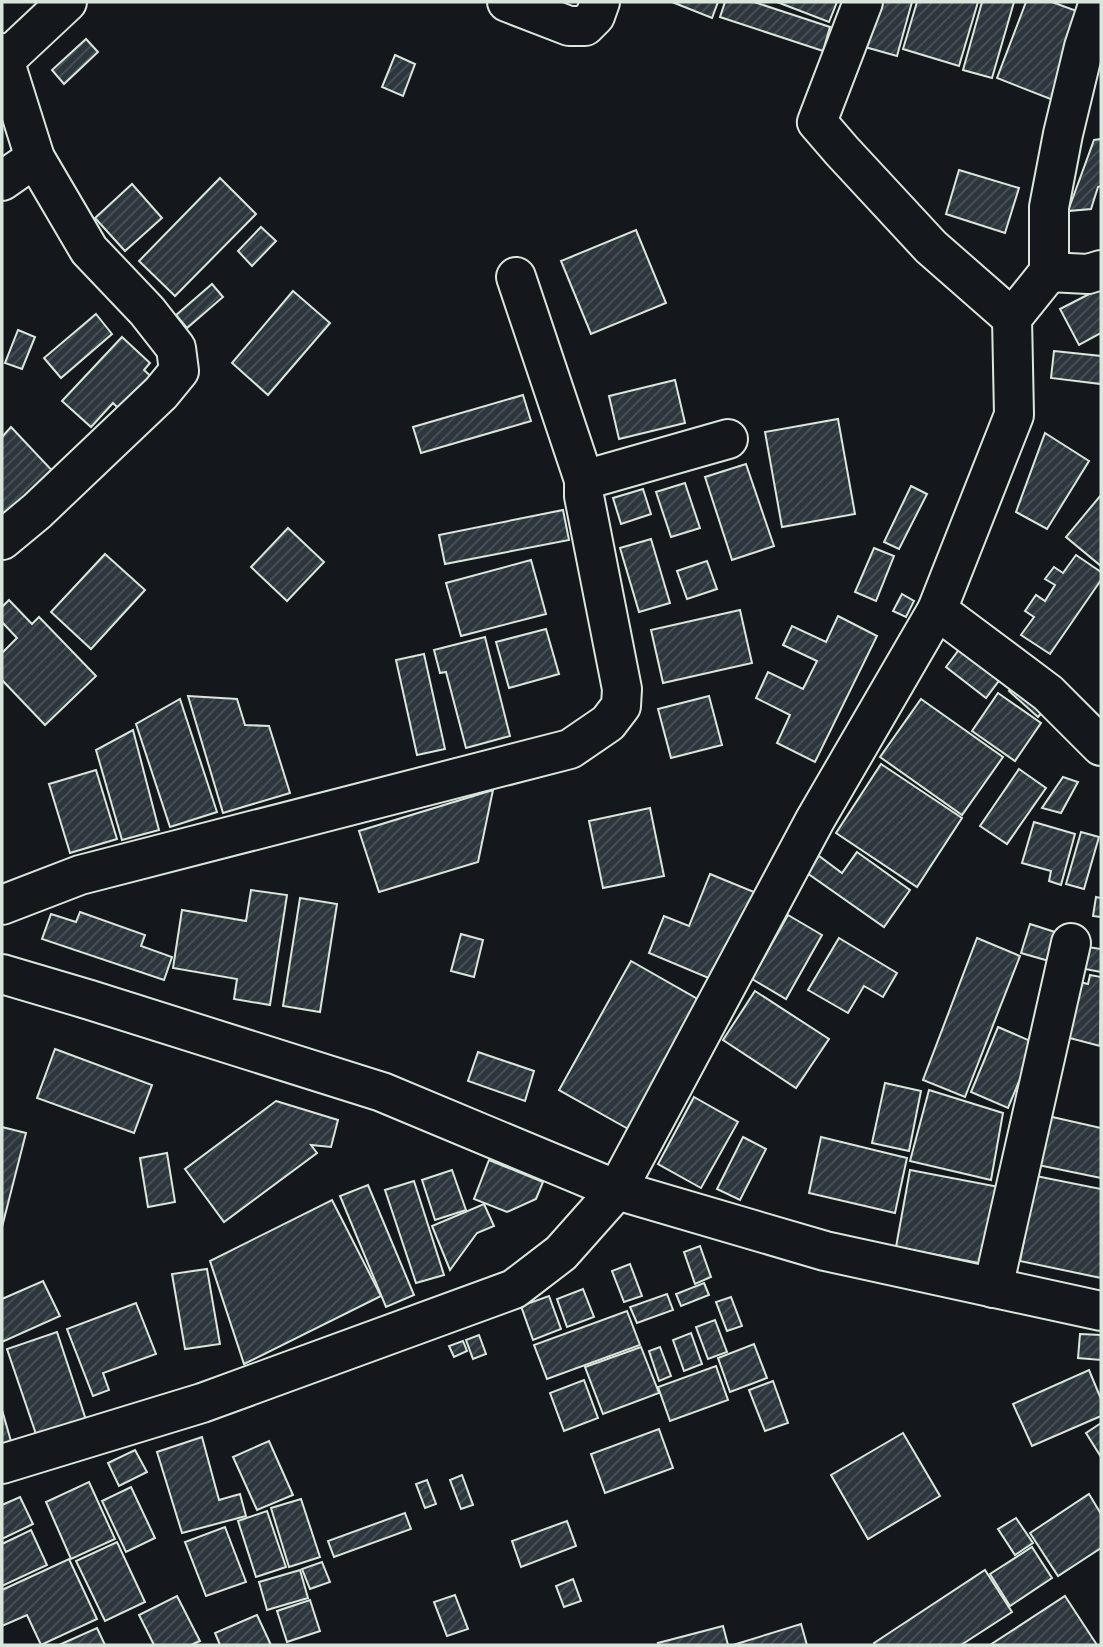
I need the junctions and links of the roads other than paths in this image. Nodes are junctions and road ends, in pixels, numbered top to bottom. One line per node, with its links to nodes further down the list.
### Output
1 (67, 2): 6 (street)
2 (507, 2): 3 (street)
3 (600, 2)
4 (863, 2): 12 (street)
5 (1099, 2): 10 (street)
6 (3, 57): 7 (street)
7 (35, 158): 8 (street); 15 (street)
8 (2, 181)
9 (1101, 270): 10 (street)
10 (1049, 272): 12 (street)
11 (516, 277): 14 (street)
12 (1012, 318): 16 (street)
13 (728, 439): 14 (street)
14 (584, 480): 18 (street)
15 (2, 540)
16 (937, 610): 17 (street); 21 (street)
17 (1101, 746)
18 (2, 905)
19 (1071, 943): 22 (street)
20 (2, 974): 21 (street)
21 (617, 1190): 22 (street); 24 (street)
22 (993, 1288): 23 (street)
23 (1101, 1311)
24 (2, 1464)

